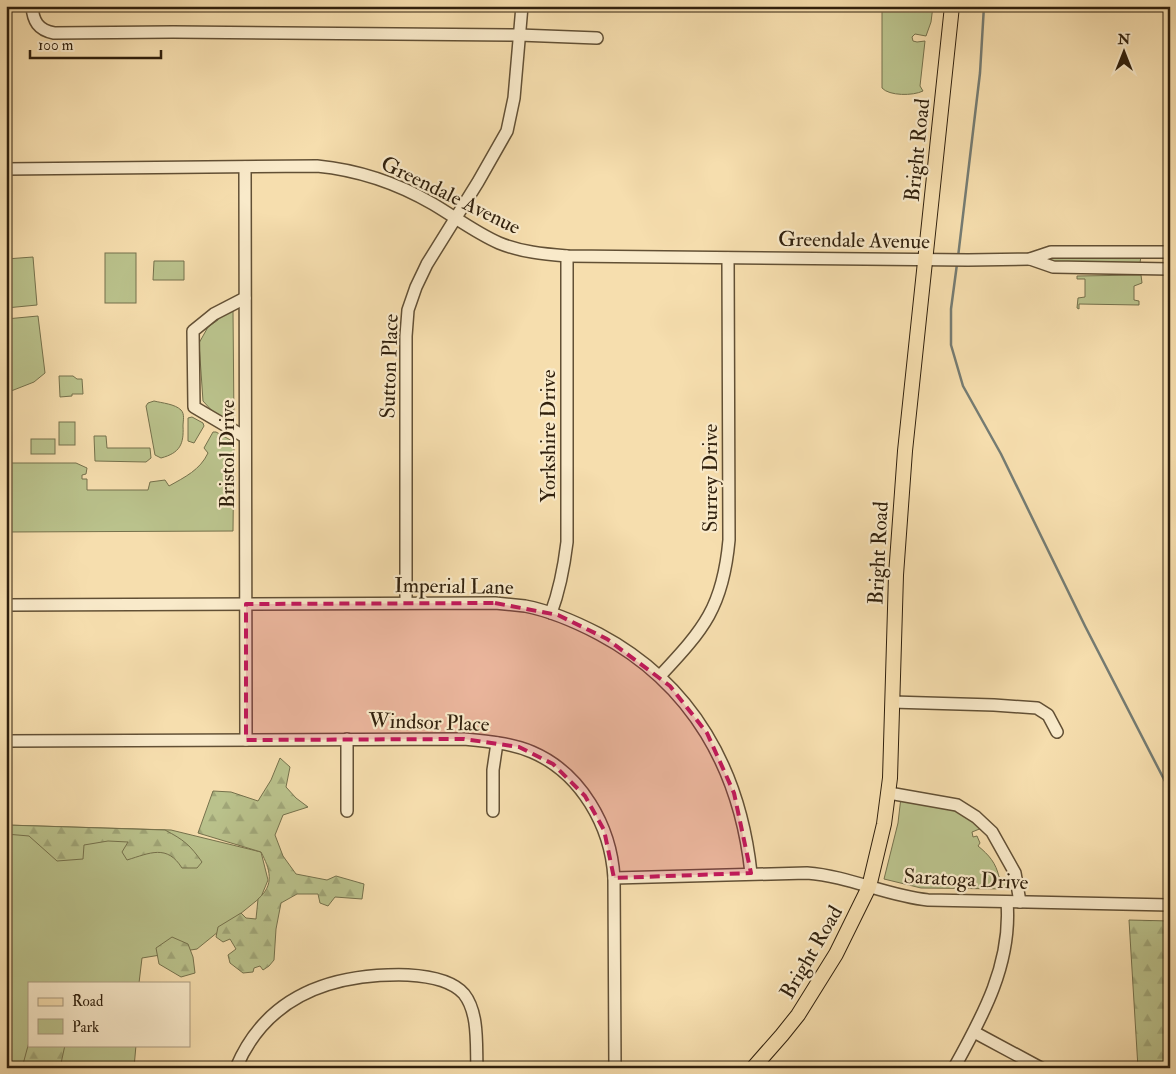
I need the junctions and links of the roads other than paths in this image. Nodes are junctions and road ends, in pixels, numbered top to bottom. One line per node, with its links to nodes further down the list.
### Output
1 (32, 6): 4 (street)
2 (522, 6): 4 (street, Sutton Place)
3 (952, 6): 13 (main road, Bright Road)
4 (519, 35): 5 (street); 8 (street, Sutton Place)
5 (597, 38)
6 (245, 166): 7 (street, Greendale Avenue); 8 (street, Greendale Avenue); 15 (street, Bristol Drive)
7 (6, 169)
8 (456, 218): 10 (street, Greendale Avenue); 17 (street, Sutton Place)
9 (1170, 252): 12 (street, Greendale Avenue)
10 (567, 256): 11 (street, Greendale Avenue); 20 (street, Yorkshire Drive)
11 (728, 258): 13 (street, Greendale Avenue); 21 (street, Surrey Drive)
12 (1030, 259): 13 (street, Greendale Avenue); 14 (street, Greendale Avenue)
13 (926, 260): 22 (main road, Bright Road)
14 (1170, 269)
15 (245, 298): 16 (street, Bristol Drive); 16 (street)
16 (246, 437): 18 (street, Bristol Drive)
17 (406, 603): 18 (street, Imperial Lane); 20 (street, Imperial Lane)
18 (246, 604): 19 (street, Imperial Lane); 25 (street, Bristol Drive)
19 (6, 605)
20 (551, 613): 21 (street, Imperial Lane)
21 (660, 676): 31 (street, Imperial Lane)
22 (892, 702): 23 (street); 28 (main road, Bright Road)
23 (1057, 732)
24 (347, 739): 25 (street, Windsor Place); 27 (street, Windsor Place); 29 (street)
25 (246, 740): 26 (street, Windsor Place)
26 (6, 741)
27 (497, 743): 30 (street); 32 (street, Windsor Place)
28 (889, 793): 33 (main road, Bright Road); 35 (street)
29 (346, 811)
30 (492, 811)
31 (751, 873): 32 (street, Saratoga Drive); 33 (street, Saratoga Drive)
32 (614, 878): 40 (street, Windsor Place)
33 (869, 887): 34 (street, Saratoga Drive); 41 (main road, Bright Road)
34 (1007, 902): 35 (street, Saratoga Drive); 37 (street)
35 (1020, 902): 36 (street, Saratoga Drive)
36 (1170, 905)
37 (974, 1032): 42 (street); 43 (street)
38 (236, 1068): 39 (street)
39 (476, 1068)
40 (615, 1068)
41 (752, 1068)
42 (954, 1068)
43 (1041, 1068)

